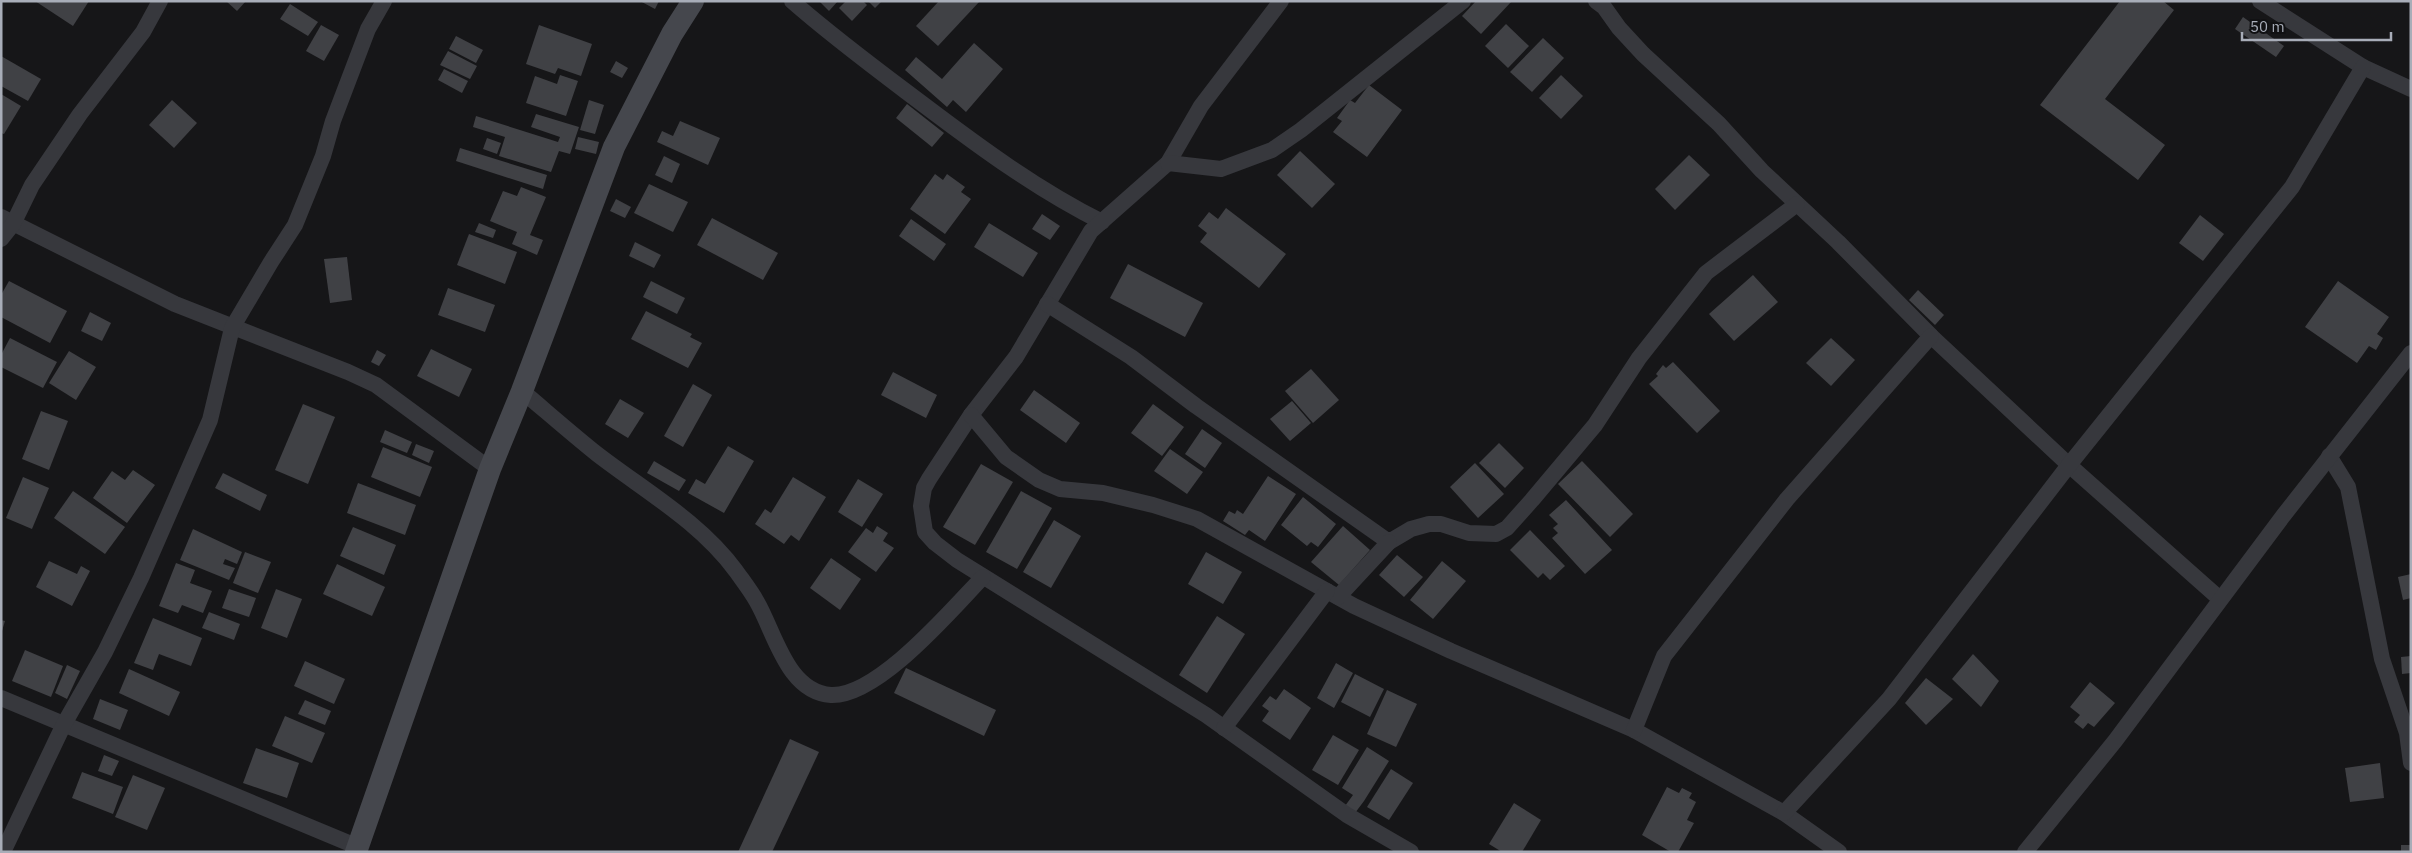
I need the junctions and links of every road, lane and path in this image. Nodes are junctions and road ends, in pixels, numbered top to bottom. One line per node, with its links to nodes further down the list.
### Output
1 (160, 1): 13 (street)
2 (384, 1): 17 (street)
3 (693, 1): 20 (main road)
4 (792, 1): 14 (street)
5 (1281, 1): 11 (street)
6 (1463, 1): 11 (street)
7 (1596, 1): 12 (street)
8 (2260, 1): 9 (street)
9 (2363, 67): 10 (street); 23 (street)
10 (2411, 89)
11 (1168, 163): 14 (street)
12 (1797, 204): 18 (street); 25 (street)
13 (7, 220): 15 (street); 17 (street)
14 (1102, 222): 16 (street)
15 (1, 239)
16 (1047, 304): 21 (street); 25 (street)
17 (232, 328): 24 (street); 30 (street)
18 (1932, 336): 23 (street); 32 (street)
19 (2411, 353): 22 (street)
20 (522, 391): 24 (main road); 26 (street)
21 (971, 415): 26 (street); 27 (street)
22 (2329, 456): 28 (street); 33 (street)
23 (2069, 465): 28 (street); 34 (street)
24 (490, 468): 35 (main road)
25 (1389, 542): 27 (street)
26 (983, 577): 31 (street)
27 (1333, 594): 31 (street); 32 (street)
28 (2220, 599): 39 (street)
29 (1, 698): 30 (street)
30 (64, 724): 35 (street); 36 (street)
31 (1224, 728): 37 (street)
32 (1634, 730): 34 (street)
33 (2411, 763)
34 (1784, 813): 38 (street)
35 (357, 849)
36 (3, 852)
37 (1410, 852)
38 (1839, 852)
39 (2025, 852)

